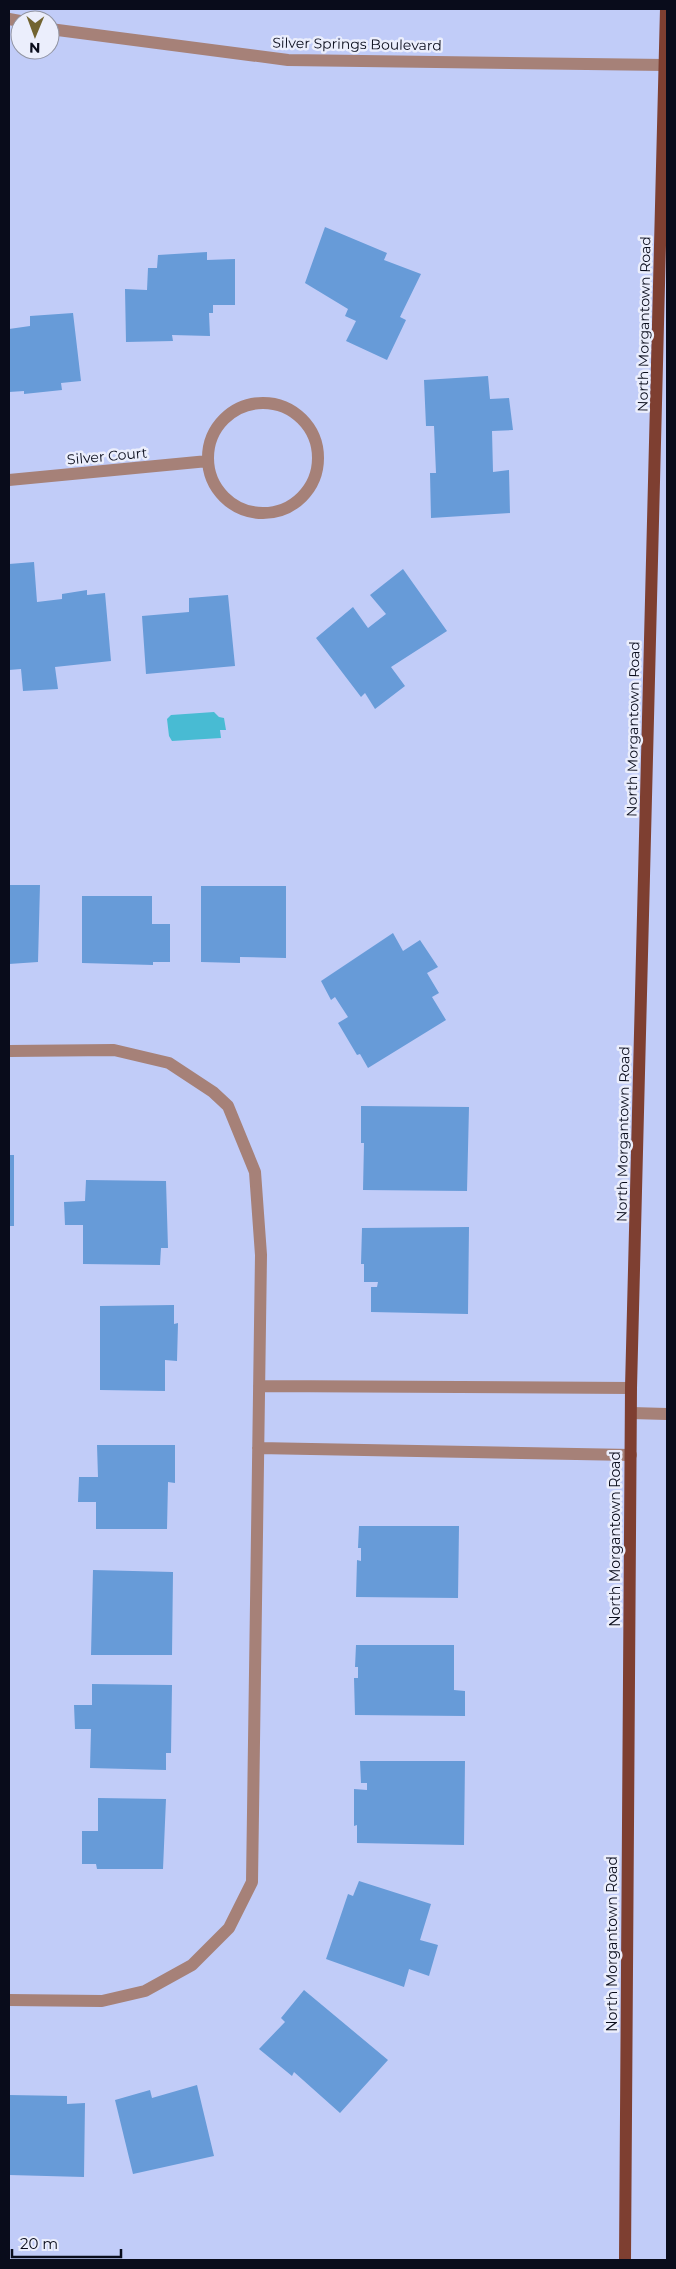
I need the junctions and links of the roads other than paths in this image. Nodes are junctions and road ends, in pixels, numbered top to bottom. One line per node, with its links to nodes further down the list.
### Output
1 (666, 9): 3 (main road, North Morgantown Road)
2 (60, 29): 3 (street, Silver Springs Boulevard)
3 (665, 65): 8 (main road, North Morgantown Road)
4 (208, 461): 4 (street); 5 (street, Silver Court)
5 (9, 480)
6 (9, 1050): 7 (street)
7 (259, 1386): 8 (street); 11 (street)
8 (631, 1388): 9 (main road, North Morgantown Road)
9 (631, 1414): 10 (street); 12 (main road, North Morgantown Road)
10 (667, 1414)
11 (258, 1448): 12 (street); 13 (street)
12 (630, 1455): 14 (main road, North Morgantown Road)
13 (9, 2000)
14 (625, 2260)

